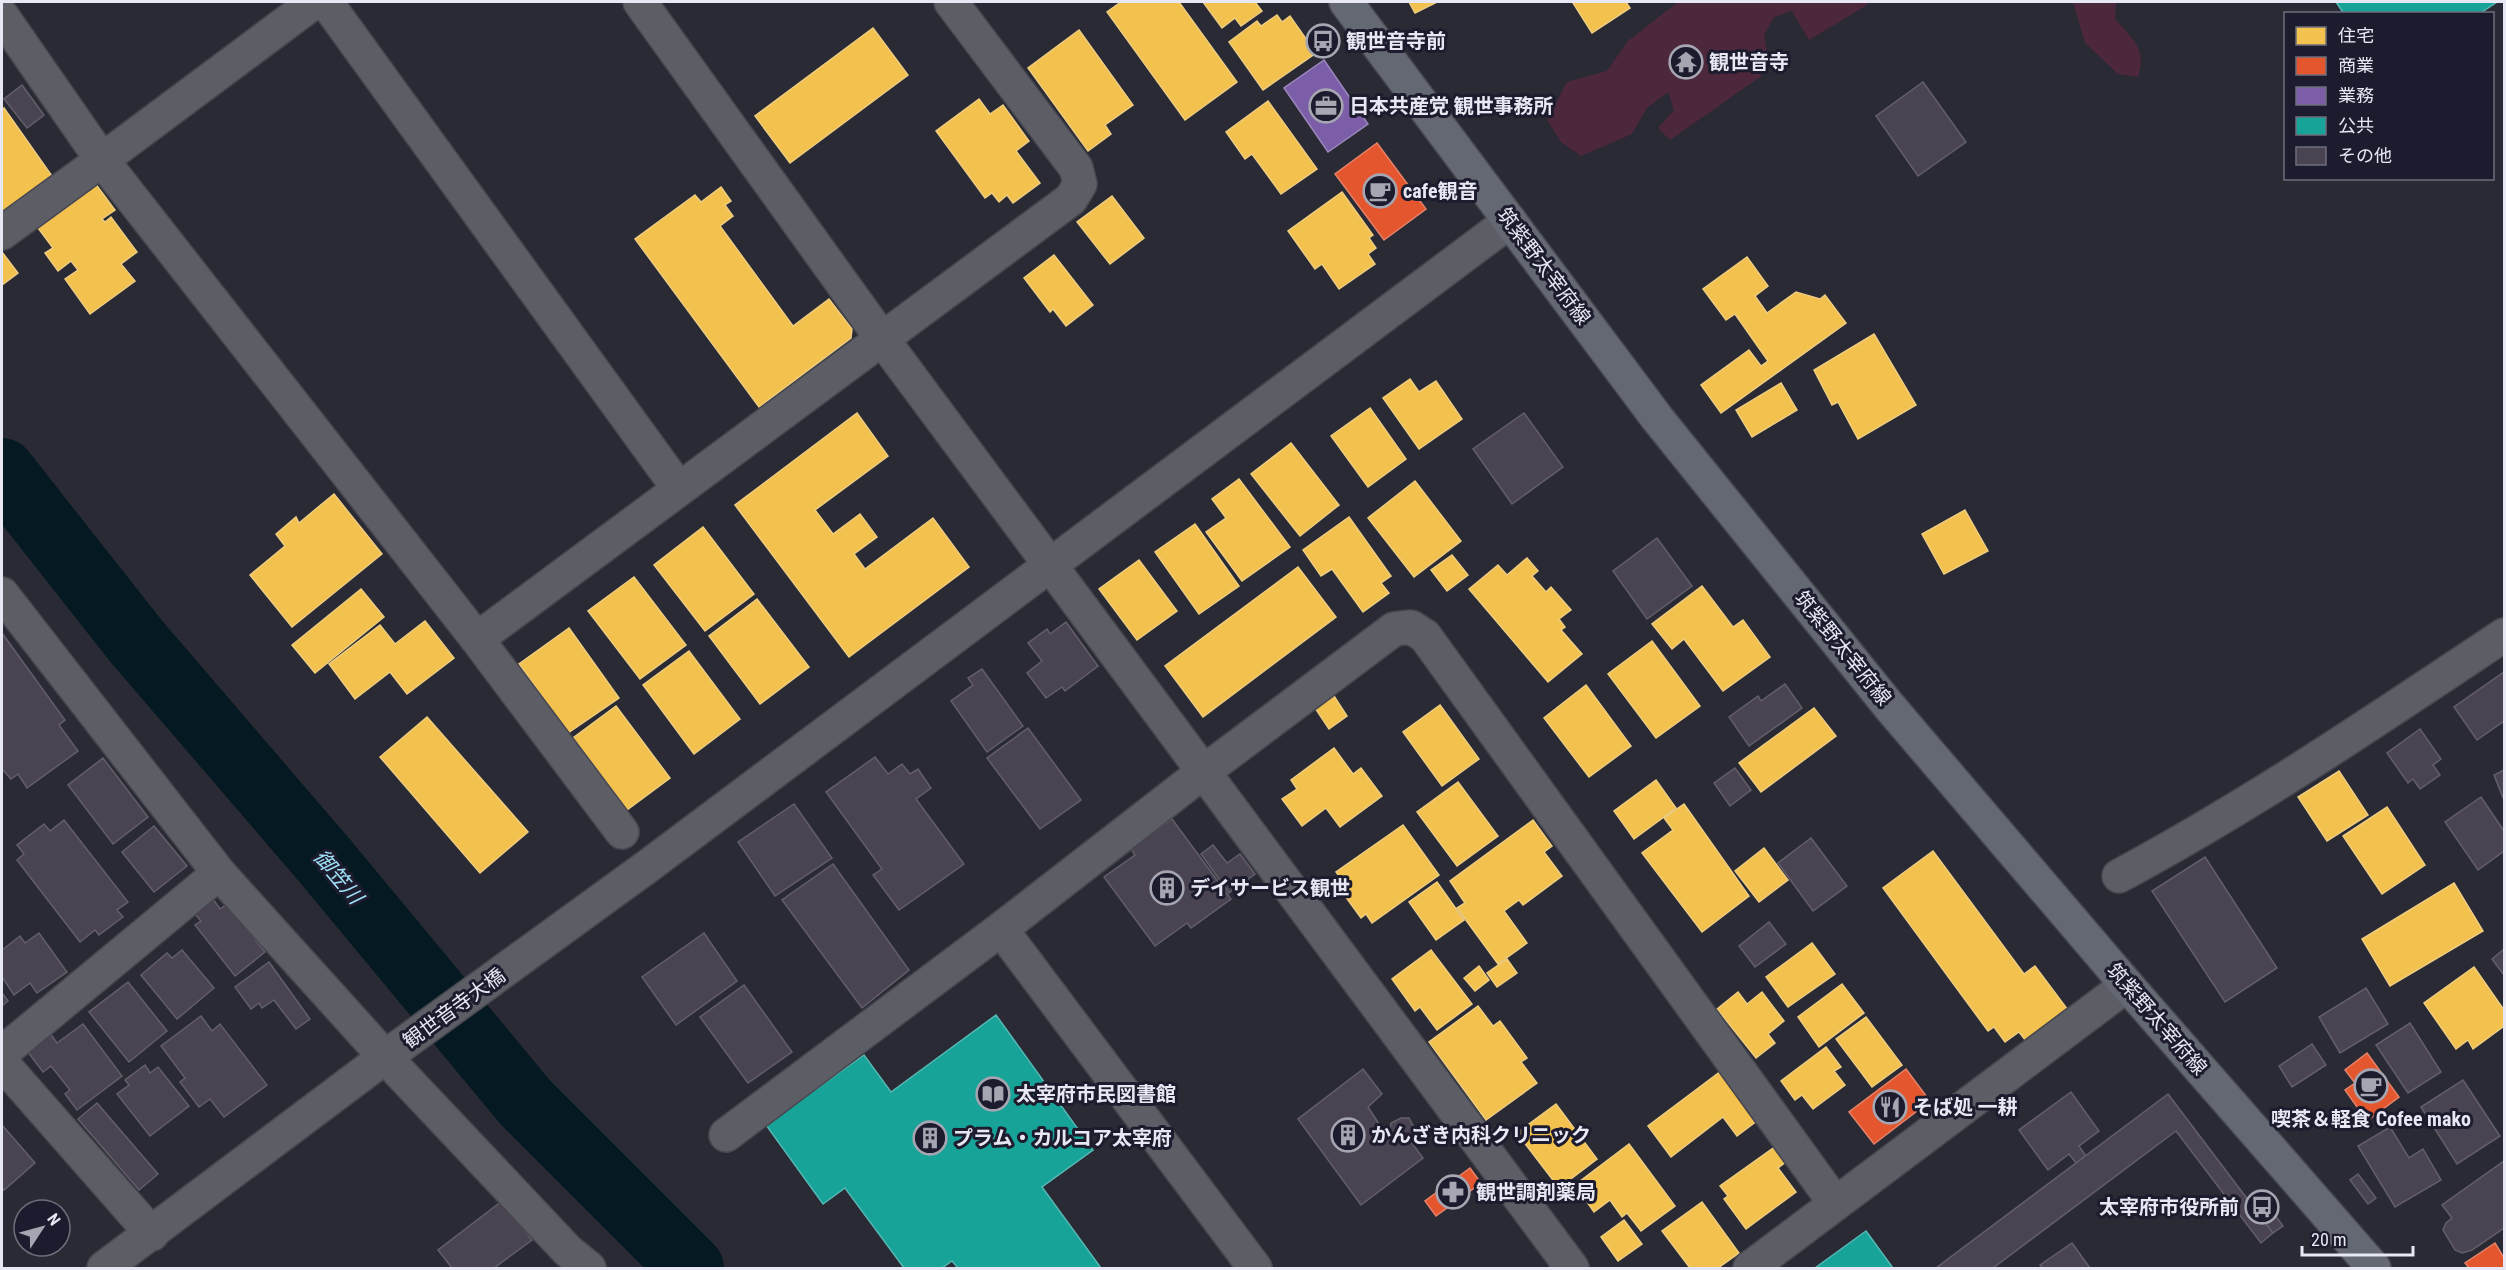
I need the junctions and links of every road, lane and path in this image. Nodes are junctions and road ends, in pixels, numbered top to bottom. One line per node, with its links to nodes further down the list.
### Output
1 (314, 2): 7 (street)
2 (326, 2): 11 (street)
3 (640, 2): 10 (street)
4 (951, 2): 10 (street)
5 (1346, 2): 8 (main road, 筑紫野太宰府線)
6 (2, 16): 7 (street)
7 (102, 160): 9 (street); 15 (street)
8 (1510, 221): 12 (street, 観世音寺大橋); 21 (main road, 筑紫野太宰府線)
9 (2, 233)
10 (883, 340): 11 (street); 12 (street)
11 (679, 489): 15 (street)
12 (1050, 564): 16 (street); 23 (street, 観世音寺大橋)
13 (2, 594): 18 (street)
14 (2505, 635): 19 (street)
15 (477, 639): 17 (street)
16 (1202, 773): 20 (street); 26 (street); 31 (street)
17 (622, 832)
18 (219, 873): 22 (street); 23 (street)
19 (2119, 876)
20 (1001, 929): 25 (street); 30 (street)
21 (2127, 985): 26 (street); 33 (main road, 筑紫野太宰府線)
22 (2, 1053)
23 (390, 1054): 27 (street, 観世音寺大橋); 29 (street)
24 (2, 1063): 27 (street)
25 (726, 1135)
26 (1835, 1203): 32 (street)
27 (152, 1234): 28 (street, 観世音寺大橋)
28 (104, 1269)
29 (589, 1269)
30 (1255, 1269)
31 (1572, 1269)
32 (1750, 1269)
33 (2374, 1269)

